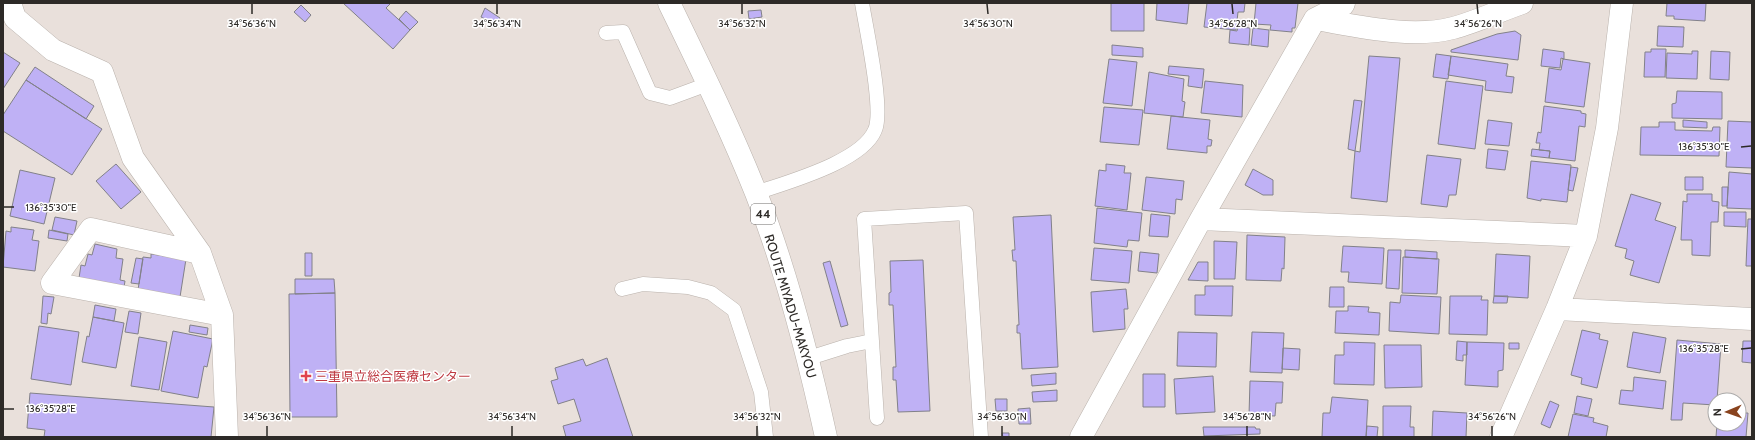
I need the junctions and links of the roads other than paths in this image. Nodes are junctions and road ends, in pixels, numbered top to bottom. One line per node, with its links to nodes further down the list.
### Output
1 (10, 3): 13 (street)
2 (669, 3): 9 (street, ROUTE MIYADU-MAKYOU / 44)
3 (862, 3): 10 (lane)
4 (1344, 3): 7 (street)
5 (1522, 3): 7 (street)
6 (1622, 3): 12 (street)
7 (1315, 19): 11 (street)
8 (606, 33): 9 (lane)
9 (708, 84): 10 (street, ROUTE MIYADU-MAKYOU / 44)
10 (756, 193): 19 (street, ROUTE MIYADU-MAKYOU / 44)
11 (1202, 219): 12 (street); 25 (street)
12 (1586, 236): 15 (street)
13 (200, 253): 16 (street); 16 (street)
14 (622, 289): 22 (lane)
15 (1557, 309): 17 (street); 26 (street)
16 (222, 315): 21 (street)
17 (1752, 319)
18 (872, 341): 19 (lane); 20 (lane); 24 (lane)
19 (809, 358): 23 (street, ROUTE MIYADU-MAKYOU / 44)
20 (877, 418)
21 (227, 437)
22 (766, 437)
23 (826, 437)
24 (981, 437)
25 (1081, 437)
26 (1501, 437)

